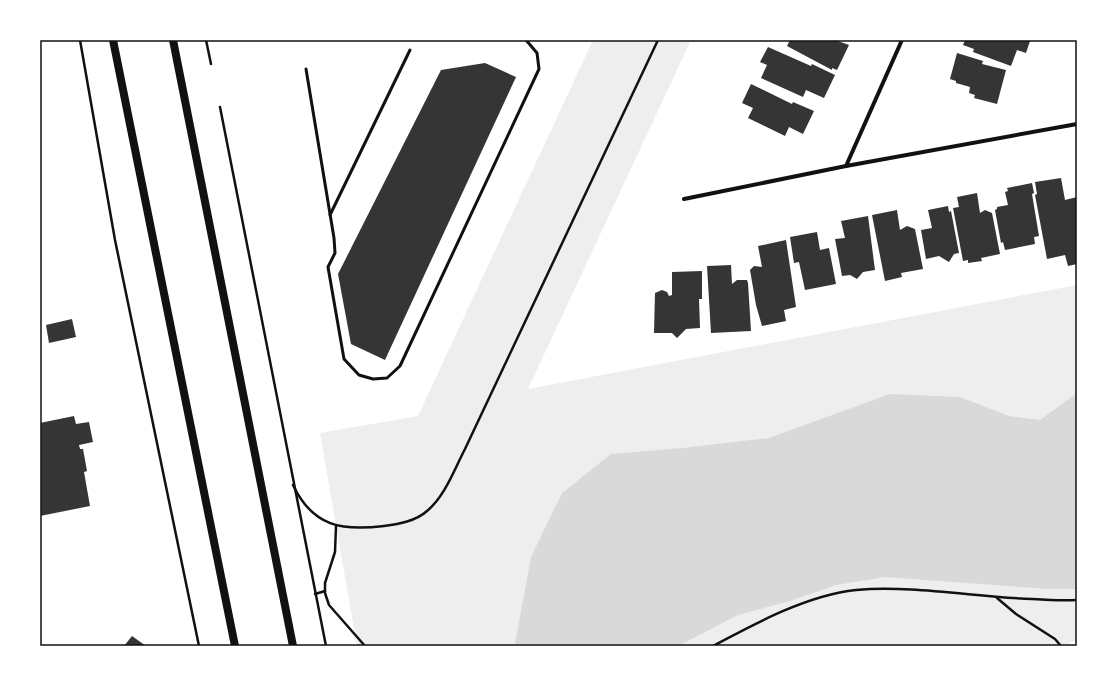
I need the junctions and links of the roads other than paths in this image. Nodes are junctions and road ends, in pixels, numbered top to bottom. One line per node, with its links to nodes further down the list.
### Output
1 (113, 40): 11 (main road)
2 (173, 40): 12 (main road)
3 (526, 40): 10 (lane)
4 (902, 40): 8 (street)
5 (410, 50): 10 (lane)
6 (306, 69): 10 (lane)
7 (1077, 124): 8 (street)
8 (846, 166): 9 (street)
9 (684, 199)
10 (330, 215)
11 (234, 646)
12 (293, 646)

